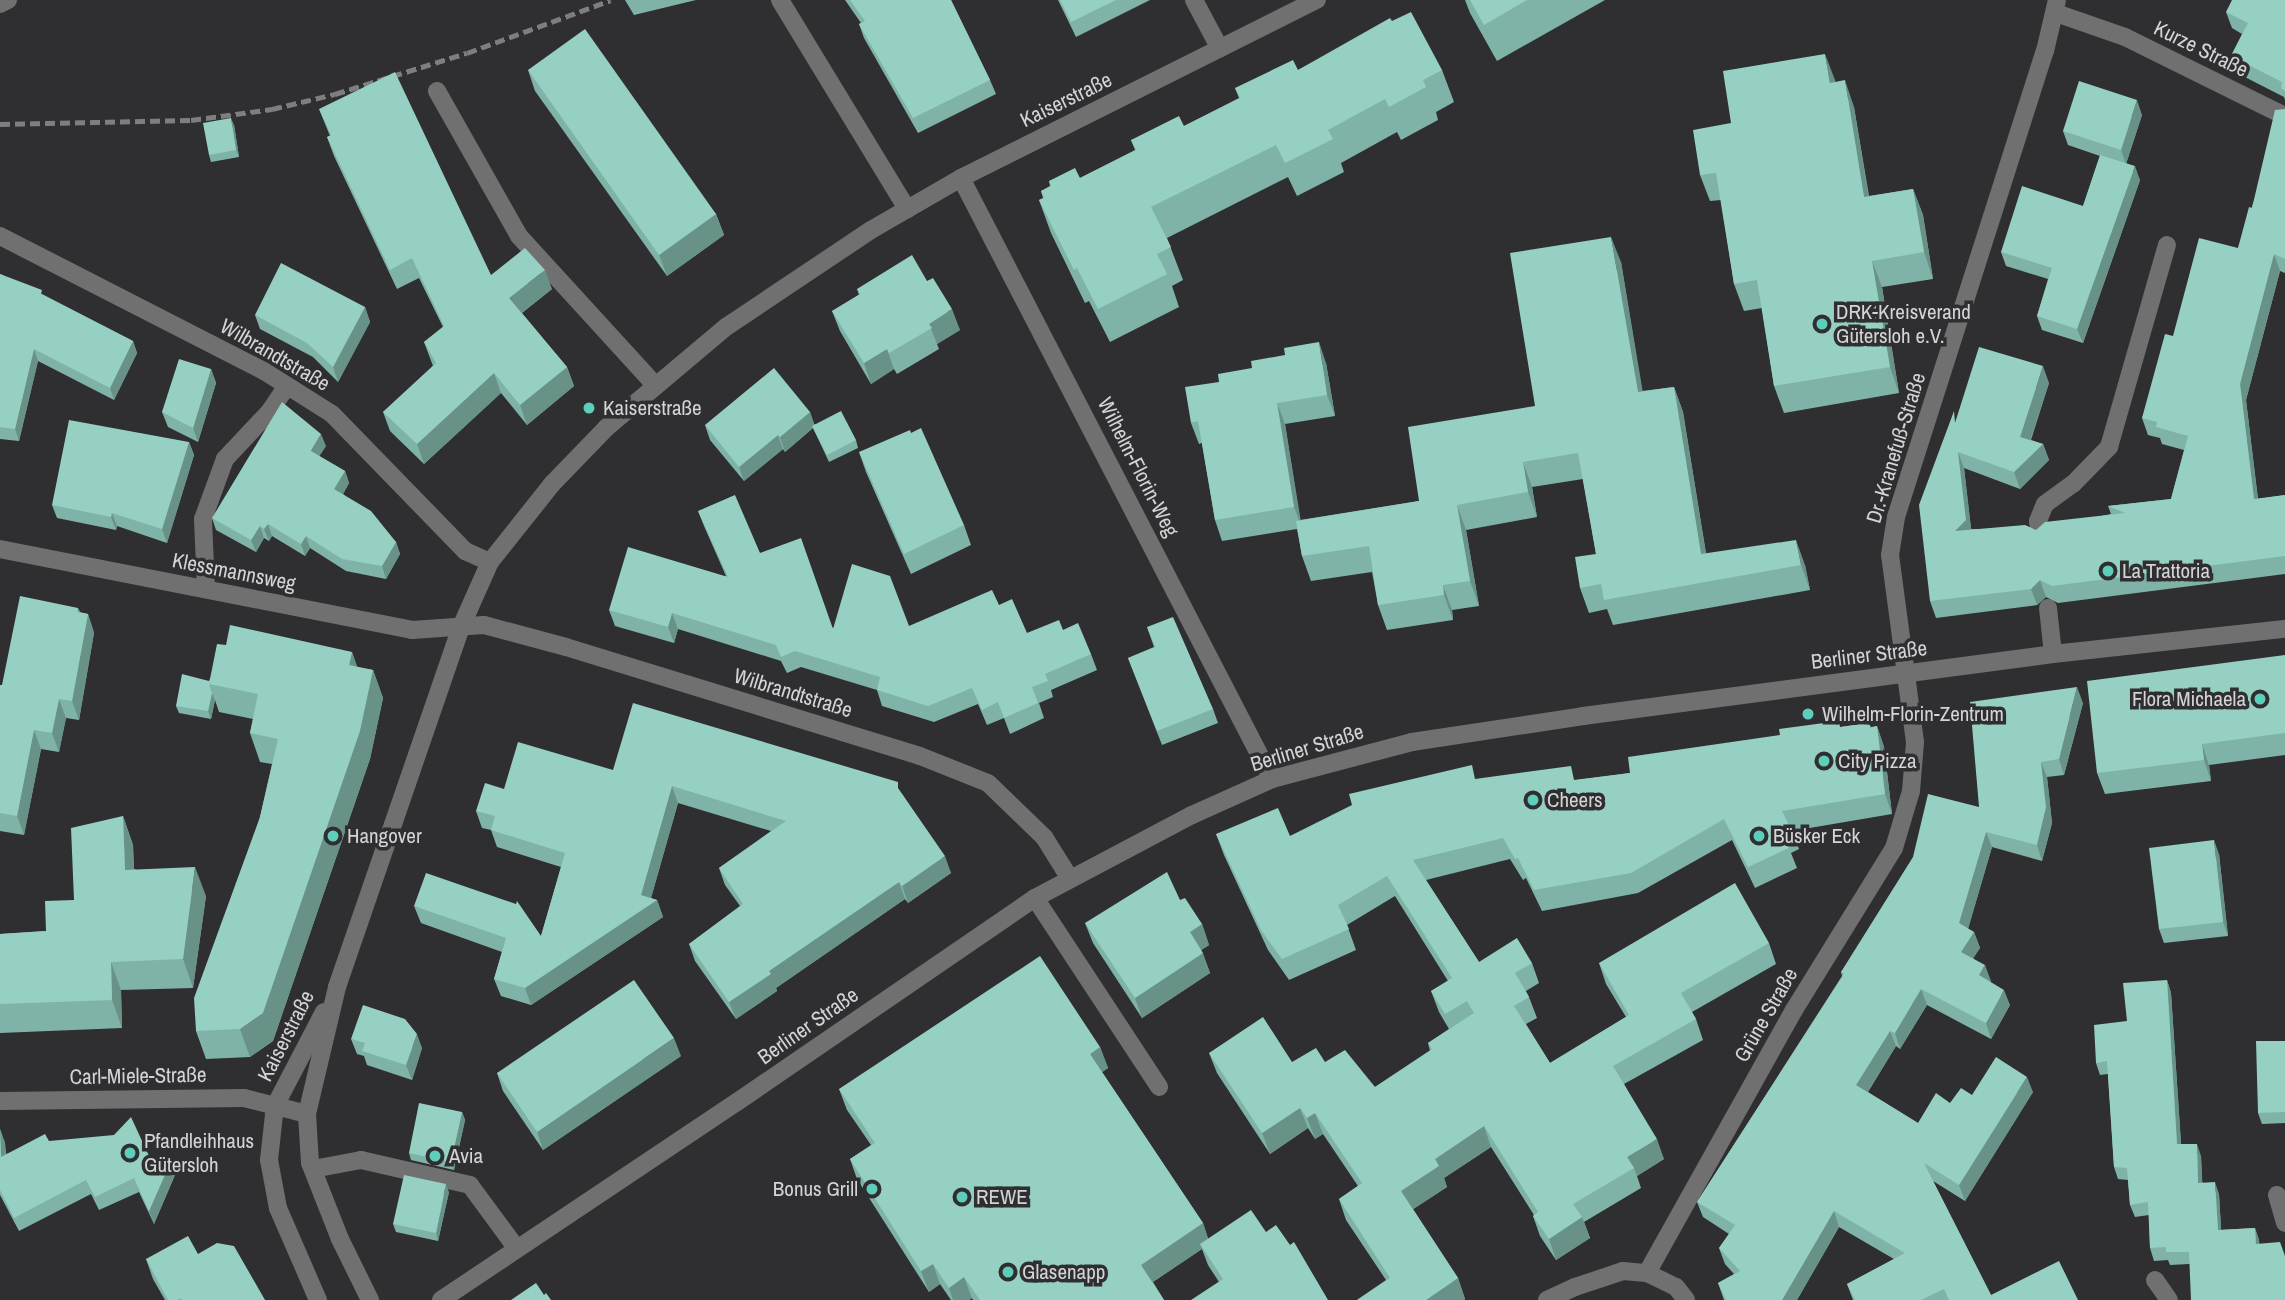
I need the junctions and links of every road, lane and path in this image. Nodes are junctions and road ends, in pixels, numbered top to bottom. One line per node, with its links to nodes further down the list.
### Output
1 (8, 0): 5 (street)
2 (780, 0): 11 (street)
3 (1194, 0): 7 (street)
4 (1317, 0): 7 (street, Kaiserstraße)
5 (0, 4)
6 (2057, 7): 9 (street, Kurze Straße); 24 (street, Dr.-Kranefuß-Straße)
7 (1220, 49): 10 (street, Kaiserstraße)
8 (437, 91): 15 (street)
9 (2285, 116)
10 (961, 178): 11 (street, Kaiserstraße); 25 (street, Wilhelm-Florin-Weg)
11 (907, 209): 15 (street, Kaiserstraße)
12 (0, 236): 14 (street, Wilbrandtstraße)
13 (2167, 245): 16 (street)
14 (287, 386): 18 (street, Wilbrandtstraße); 19 (street)
15 (656, 386): 18 (street, Kaiserstraße)
16 (2039, 535)
17 (0, 549): 19 (street, Klessmannsweg)
18 (490, 562): 21 (street, Kaiserstraße)
19 (206, 589): 21 (street, Klessmannsweg)
20 (2048, 608): 23 (street)
21 (461, 627): 26 (street, Wilbrandtstraße); 28 (street, Kaiserstraße)
22 (2285, 629): 23 (street, Berliner Straße)
23 (2053, 654): 24 (street, Berliner Straße)
24 (1908, 673): 25 (street, Berliner Straße); 37 (street, Grüne Straße)
25 (1272, 779): 26 (street, Berliner Straße)
26 (1069, 877): 27 (street, Berliner Straße)
27 (1035, 898): 29 (street); 36 (street, Berliner Straße)
28 (337, 987): 31 (street, Kaiserstraße); 32 (street, Kaiserstraße)
29 (1159, 1087)
30 (0, 1101): 31 (street, Carl-Miele-Straße)
31 (275, 1106): 32 (street, Carl-Miele-Straße); 39 (street)
32 (307, 1114): 33 (street)
33 (313, 1169): 36 (street); 40 (street)
34 (2277, 1195): 35 (street)
35 (2285, 1223)
36 (517, 1249): 41 (street, Berliner Straße)
37 (1647, 1273): 42 (street); 43 (street)
38 (2155, 1279): 44 (street)
39 (318, 1300)
40 (370, 1300)
41 (441, 1300)
42 (1547, 1300)
43 (1686, 1300)
44 (2169, 1300)

